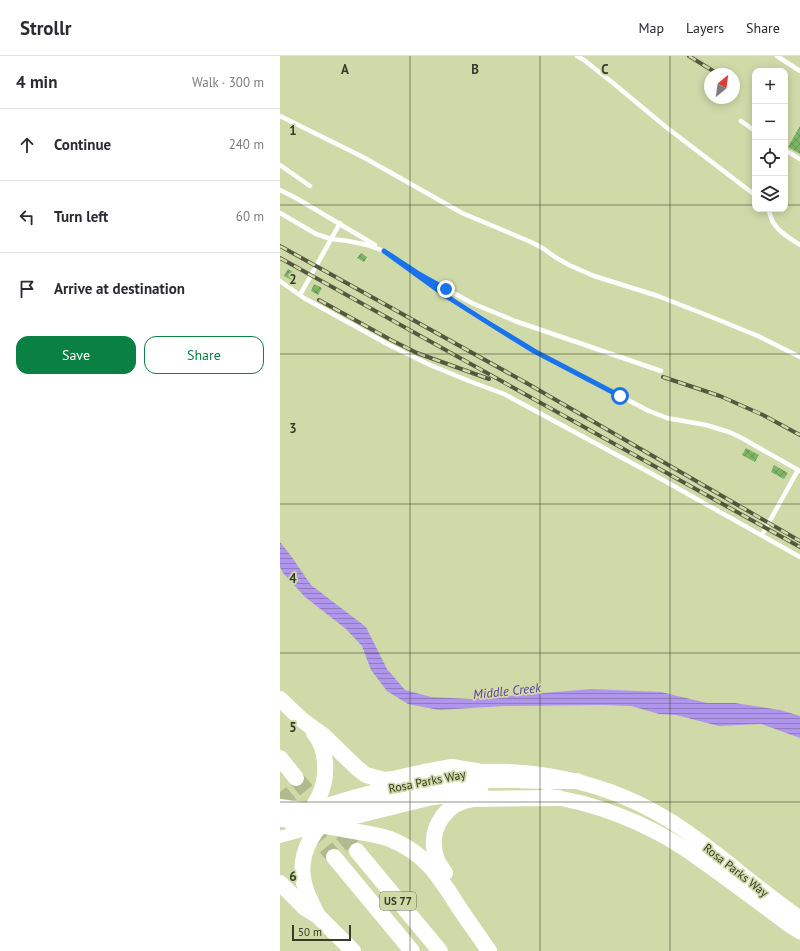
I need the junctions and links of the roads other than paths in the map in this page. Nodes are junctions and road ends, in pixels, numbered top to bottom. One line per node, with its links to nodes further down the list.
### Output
1 (578, 56): 12 (lane)
2 (777, 56): 3 (lane)
3 (800, 71)
4 (280, 116): 21 (lane)
5 (741, 120): 6 (lane)
6 (752, 129)
7 (788, 152): 8 (lane)
8 (800, 159)
9 (280, 165): 10 (lane)
10 (310, 186)
11 (280, 190): 15 (lane)
12 (752, 193)
13 (769, 212): 17 (lane)
14 (280, 213): 16 (lane)
15 (340, 224): 16 (lane); 18 (lane)
16 (331, 239): 18 (lane); 20 (lane)
17 (800, 245)
18 (384, 251): 22 (lane); 23 (lane)
19 (280, 281): 20 (lane)
20 (300, 295): 24 (lane)
21 (800, 358)
22 (661, 371)
23 (799, 471): 24 (lane)
24 (762, 535): 25 (lane)
25 (800, 557)
26 (280, 699): 27 (highway)
27 (302, 720): 29 (highway); 35 (highway)
28 (280, 758): 30 (highway)
29 (482, 772): 31 (highway, Rosa Parks Way); 34 (highway, Rosa Parks Way)
30 (296, 778)
31 (577, 781): 34 (highway); 43 (highway, Rosa Parks Way)
32 (558, 798): 34 (highway, Rosa Parks Way); 41 (highway); 44 (highway, Rosa Parks Way)
33 (280, 807): 35 (highway)
34 (348, 808): 35 (highway, Rosa Parks Way); 36 (highway)
35 (304, 816): 36 (highway); 37 (highway)
36 (326, 821): 37 (main road); 41 (highway); 42 (highway)
37 (281, 828)
38 (357, 851): 47 (highway, US 77)
39 (334, 857): 46 (highway, US 77)
40 (280, 882): 42 (highway)
41 (462, 911): 48 (highway)
42 (318, 916): 45 (highway)
43 (800, 918)
44 (800, 932)
45 (353, 951)
46 (412, 951)
47 (440, 951)
48 (489, 951)

